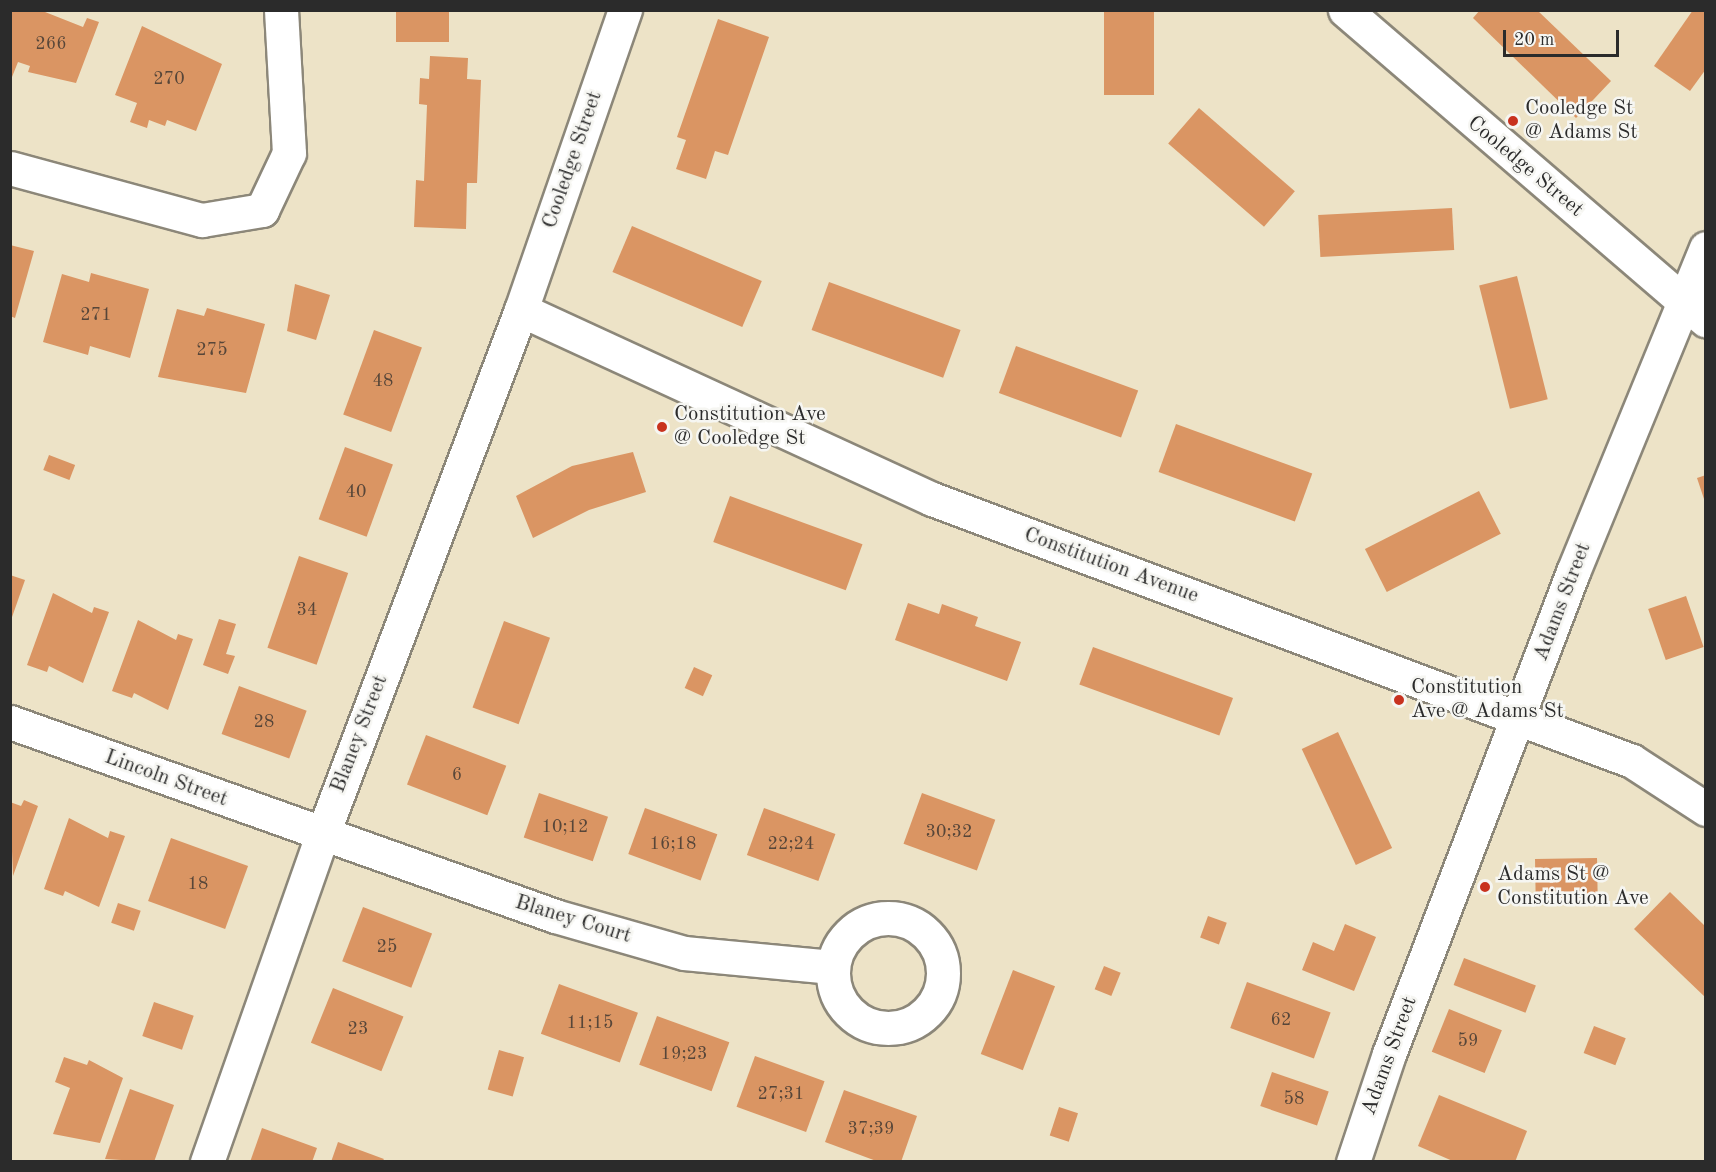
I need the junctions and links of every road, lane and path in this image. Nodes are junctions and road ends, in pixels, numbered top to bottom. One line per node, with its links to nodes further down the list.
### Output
1 (281, 10): 4 (street)
2 (625, 10): 6 (street, Cooledge Street)
3 (1345, 10): 7 (street, Cooledge Street)
4 (10, 168)
5 (1706, 248): 7 (street, Adams Street)
6 (521, 310): 8 (street, Constitution Avenue); 11 (street, Blaney Street)
7 (1695, 312): 8 (street, Adams Street)
8 (1517, 720): 10 (street, Constitution Avenue); 14 (street, Adams Street)
9 (10, 722): 11 (street, Lincoln Street)
10 (1706, 809)
11 (322, 836): 12 (street, Blaney Court); 13 (street, Blaney Street)
12 (832, 966)
13 (207, 1161)
14 (1353, 1161)

